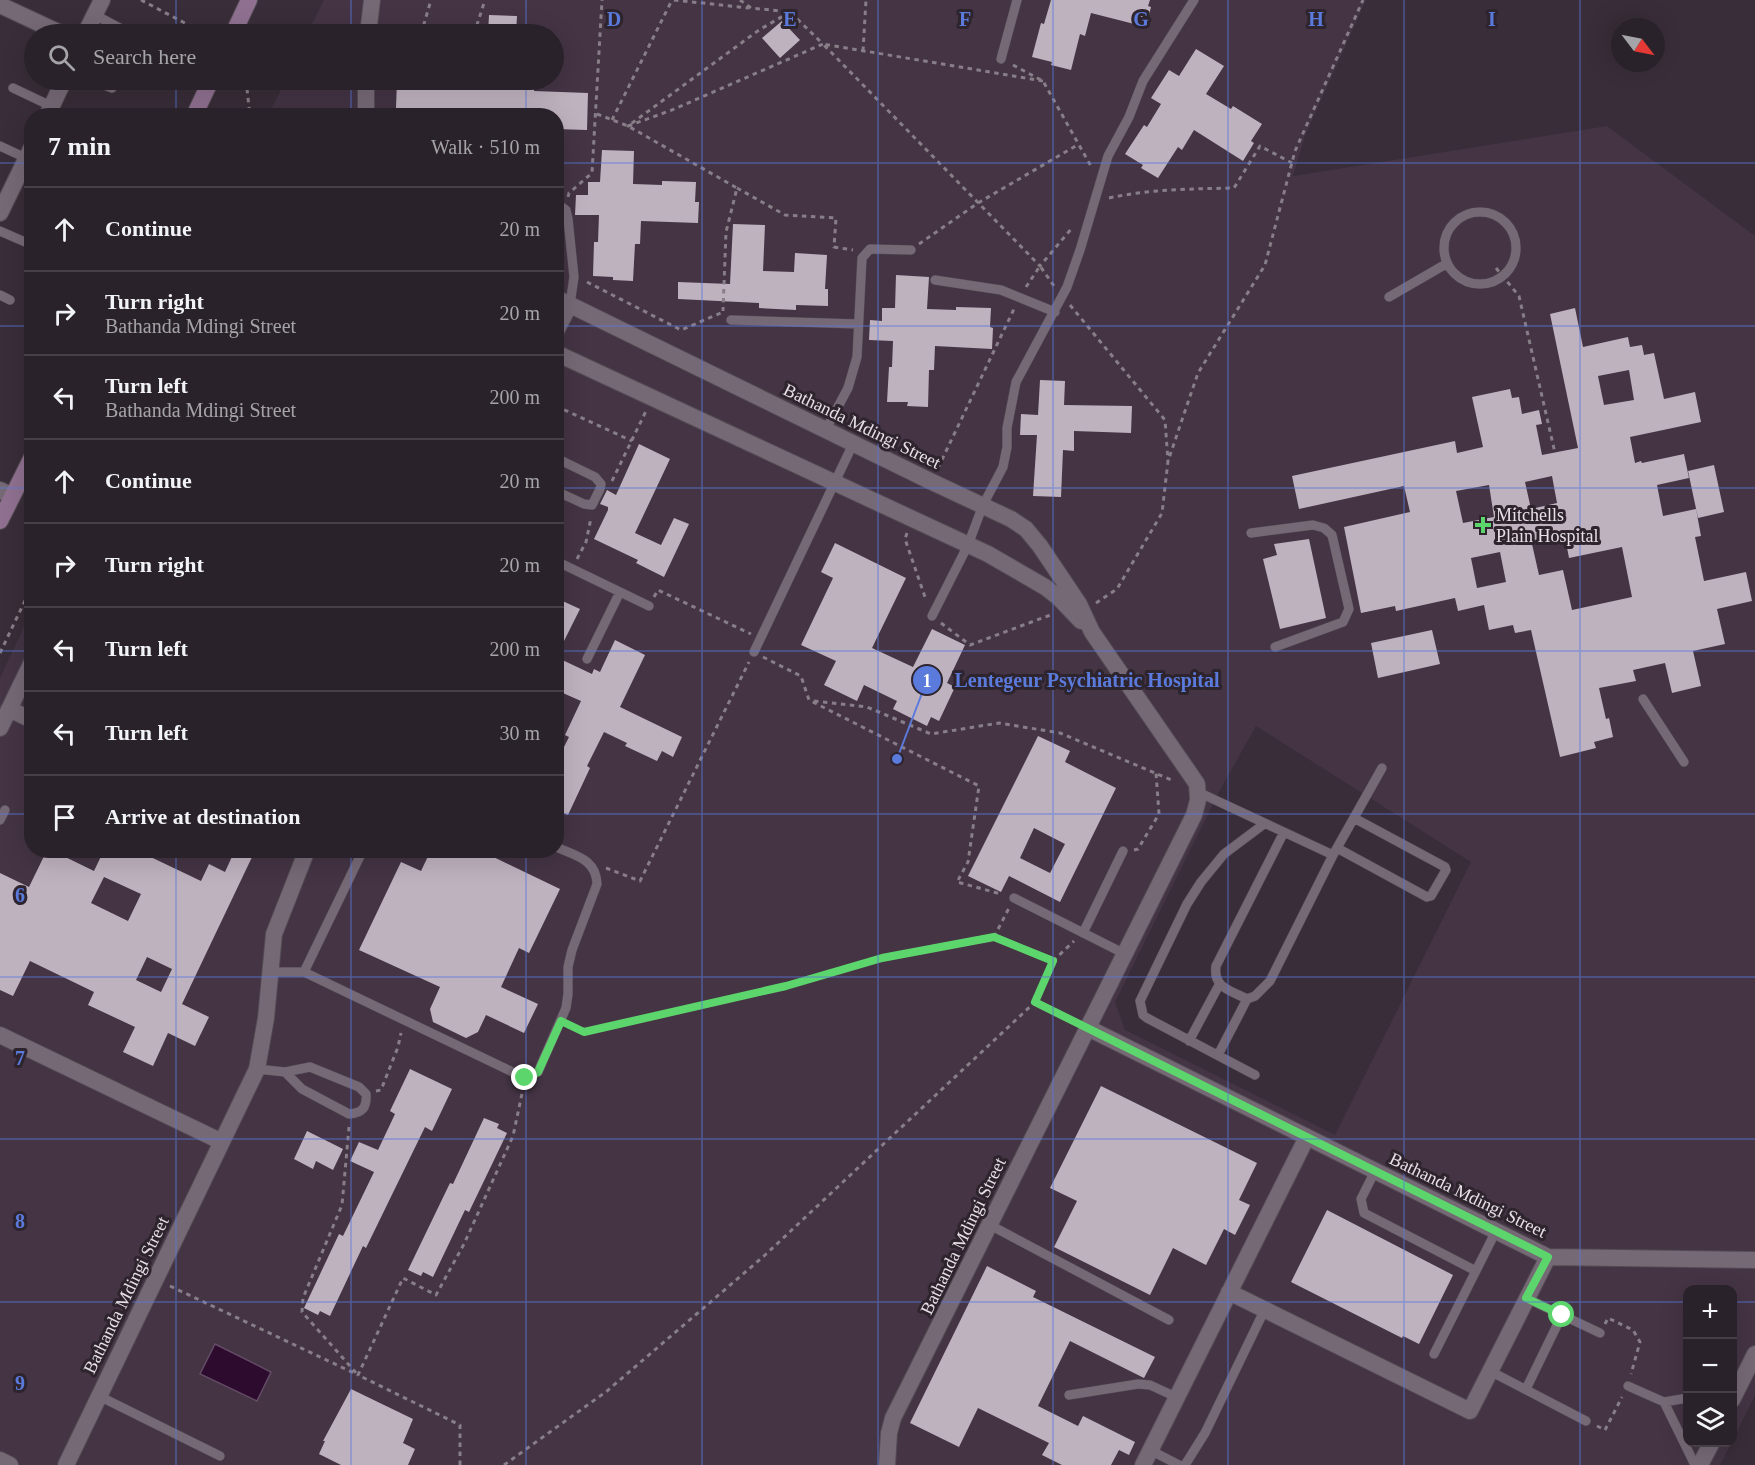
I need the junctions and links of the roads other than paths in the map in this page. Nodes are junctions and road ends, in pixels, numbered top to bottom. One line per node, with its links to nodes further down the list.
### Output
1 (249, 0): 10 (main road)
2 (372, 0): 11 (street)
3 (1017, 0): 12 (lane)
4 (1194, 0): 36 (lane)
5 (0, 5): 7 (street)
6 (98, 8): 8 (street); 9 (lane)
7 (41, 24)
8 (90, 24)
9 (118, 24)
10 (238, 24)
11 (369, 24)
12 (1001, 59)
13 (13, 88): 17 (lane)
14 (59, 90): 18 (street)
15 (206, 90): 19 (main road)
16 (366, 90): 20 (street)
17 (44, 108)
18 (50, 108)
19 (198, 108)
20 (366, 108)
21 (0, 146): 22 (lane)
22 (24, 152)
23 (24, 169): 25 (street)
24 (564, 209): 33 (lane)
25 (0, 212)
26 (0, 231): 27 (lane)
27 (24, 242)
28 (911, 250): 38 (lane)
29 (1446, 264): 29 (lane); 32 (lane)
30 (935, 280): 36 (lane)
31 (0, 295): 34 (lane)
32 (1389, 297)
33 (564, 299)
34 (10, 300)
35 (564, 301): 40 (street, Bathanda Mdingi Street)
36 (1055, 312): 47 (lane)
37 (732, 320): 38 (lane)
38 (858, 324): 40 (lane)
39 (564, 356): 44 (street, Bathanda Mdingi Street)
40 (826, 429): 41 (street, Bathanda Mdingi Street)
41 (853, 444): 44 (lane); 47 (street, Bathanda Mdingi Street)
42 (564, 462): 46 (lane)
43 (24, 469): 45 (main road)
44 (835, 483): 50 (street, Bathanda Mdingi Street); 57 (lane)
45 (6, 493): 48 (main road)
46 (564, 495)
47 (983, 505): 50 (lane); 55 (street, Bathanda Mdingi Street)
48 (0, 521)
49 (1251, 533): 56 (lane)
50 (968, 545): 54 (lane); 55 (street, Bathanda Mdingi Street)
51 (564, 565): 52 (lane)
52 (620, 592): 53 (lane); 58 (lane)
53 (650, 606)
54 (932, 616)
55 (1086, 623): 66 (street, Bathanda Mdingi Street)
56 (1275, 647)
57 (754, 652)
58 (587, 659)
59 (24, 678): 61 (street)
60 (1643, 699): 64 (lane)
61 (9, 709): 62 (street); 63 (street)
62 (24, 716)
63 (0, 728)
64 (1684, 762)
65 (1382, 768): 68 (lane)
66 (1198, 792): 70 (lane); 79 (street, Bathanda Mdingi Street)
67 (5, 810): 69 (lane)
68 (1354, 818): 74 (lane); 74 (lane)
69 (0, 820)
70 (1264, 824): 71 (lane); 86 (lane)
71 (1284, 832): 74 (lane); 82 (lane)
72 (564, 851): 81 (lane)
73 (1123, 851): 78 (lane)
74 (1335, 852): 83 (lane)
75 (303, 858): 80 (street, Bathanda Mdingi Street)
76 (359, 858): 81 (lane)
77 (1014, 898): 78 (lane)
78 (1083, 933): 79 (lane)
79 (1125, 954): 84 (street, Bathanda Mdingi Street)
80 (269, 972): 81 (lane); 88 (street, Bathanda Mdingi Street)
81 (304, 972)
82 (1219, 984): 83 (lane); 86 (lane)
83 (1247, 999): 87 (lane)
84 (1088, 1028): 91 (street, Bathanda Mdingi Street); 94 (street, Bathanda Mdingi Street)
85 (0, 1035): 92 (street)
86 (1190, 1041): 87 (lane)
87 (1218, 1055): 90 (lane)
88 (257, 1070): 89 (lane); 92 (street, Bathanda Mdingi Street)
89 (285, 1072): 89 (lane)
90 (1255, 1075)
91 (1306, 1137): 93 (street, Bathanda Mdingi Street); 99 (street)
92 (220, 1141): 112 (street, Bathanda Mdingi Street)
93 (1375, 1171): 95 (street, Bathanda Mdingi Street); 98 (lane)
94 (990, 1225): 103 (lane); 123 (street, Bathanda Mdingi Street)
95 (1496, 1231): 96 (street, Bathanda Mdingi Street); 98 (lane)
96 (1548, 1257): 97 (street, Bathanda Mdingi Street); 100 (street, Bathanda Mdingi Street)
97 (1755, 1260)
98 (1476, 1271): 105 (lane)
99 (1229, 1292): 101 (street, Bathanda Mdingi Street); 113 (street)
100 (1526, 1298): 102 (lane); 107 (street, Bathanda Mdingi Street)
101 (1265, 1309): 107 (street, Bathanda Mdingi Street); 125 (lane)
102 (1562, 1315): 104 (lane); 110 (lane)
103 (1169, 1320)
104 (1600, 1334)
105 (1434, 1354)
106 (1755, 1354): 109 (street)
107 (1490, 1371): 110 (lane)
108 (1628, 1386): 115 (lane)
109 (1737, 1387)
110 (1526, 1389): 116 (lane)
111 (1069, 1395): 113 (lane)
112 (99, 1396): 118 (lane); 122 (street, Bathanda Mdingi Street)
113 (1176, 1397): 119 (street)
114 (1683, 1399): 115 (lane)
115 (1664, 1402): 126 (lane)
116 (1586, 1420)
117 (1710, 1447): 127 (street)
118 (220, 1456)
119 (1147, 1458): 124 (lane)
120 (0, 1460): 121 (street)
121 (10, 1465)
122 (66, 1465)
123 (887, 1465)
124 (1179, 1465)
125 (1185, 1465)
126 (1695, 1465)
127 (1700, 1465)

